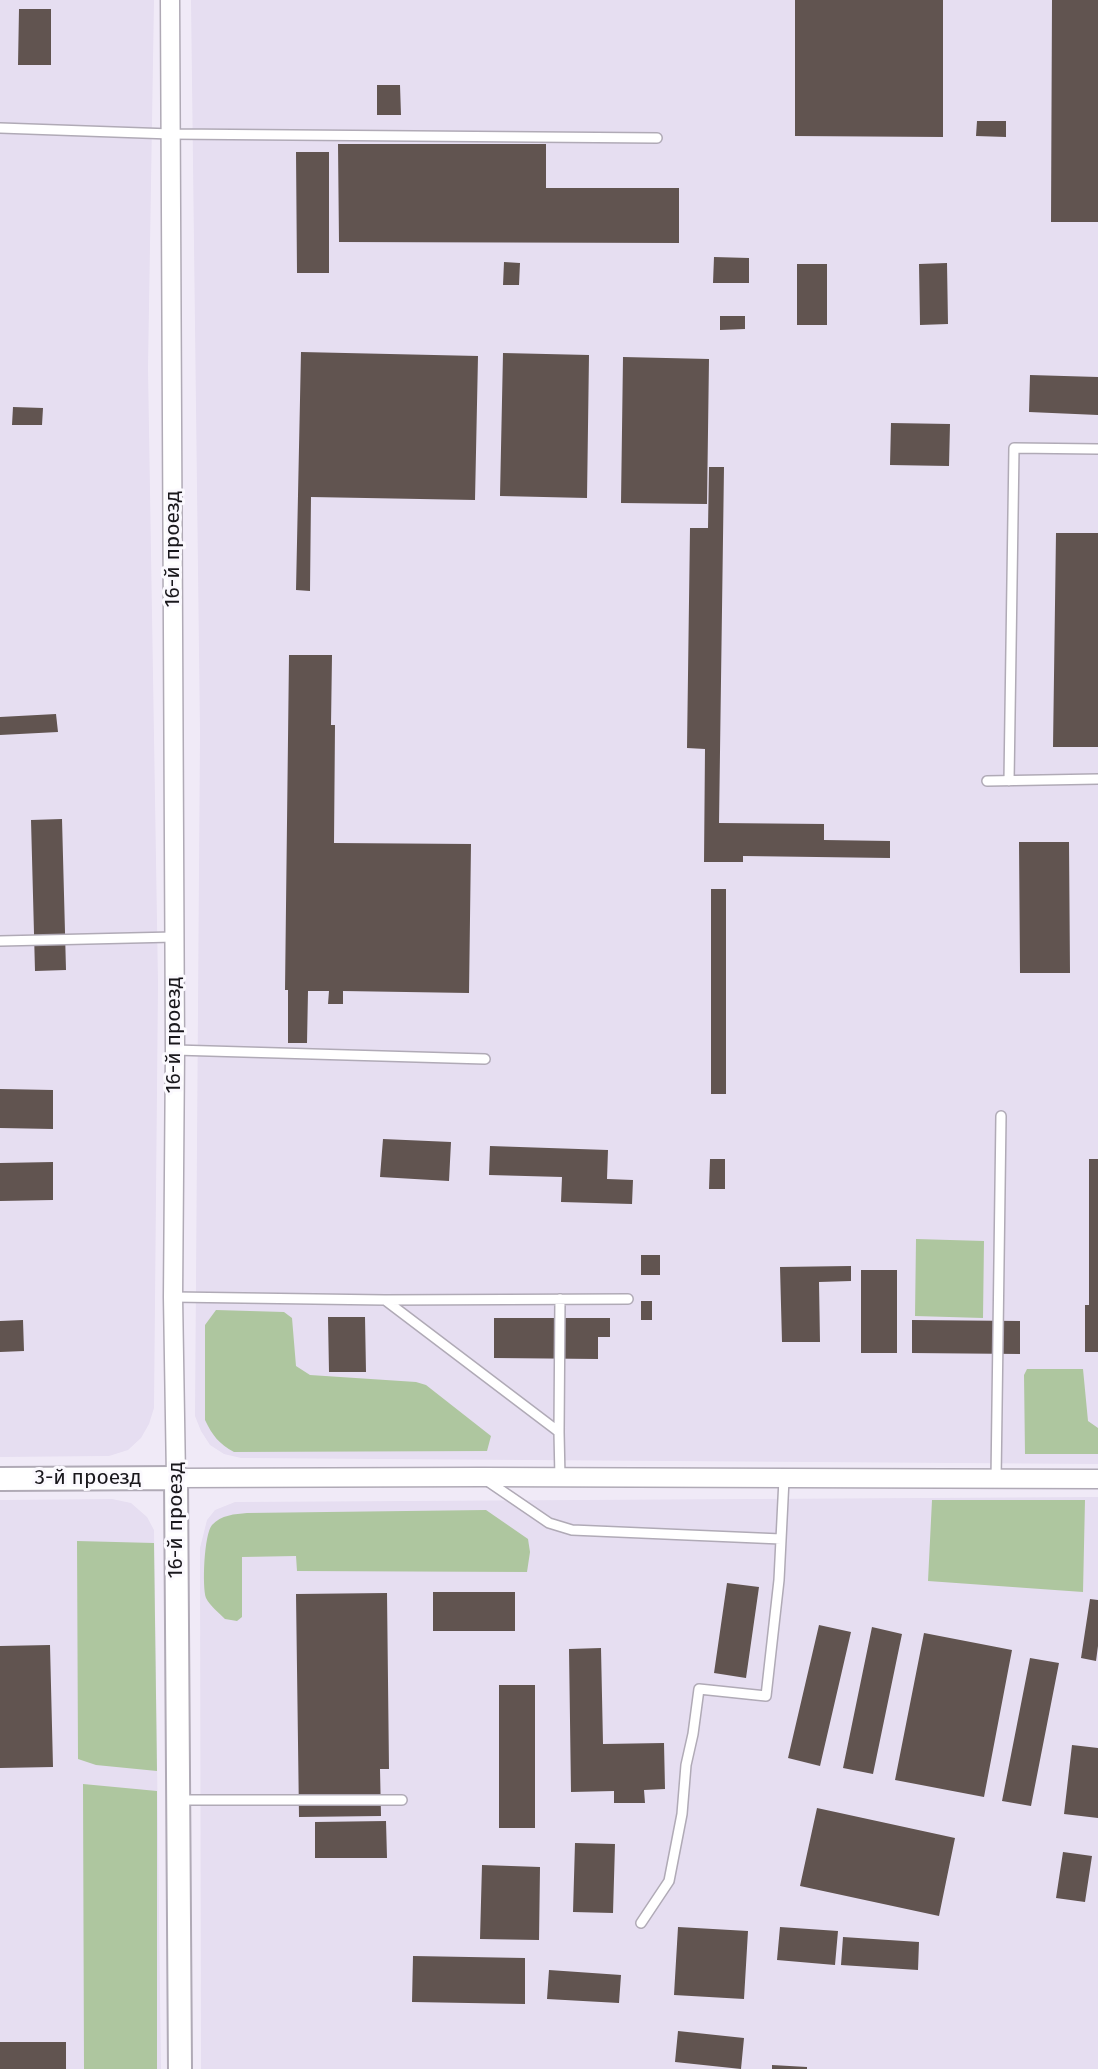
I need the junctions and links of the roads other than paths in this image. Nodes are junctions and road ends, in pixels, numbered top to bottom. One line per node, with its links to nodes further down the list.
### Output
1 (170, 0): 3 (street, 16-й проезд)
2 (0, 128): 3 (lane)
3 (171, 134): 4 (lane); 9 (street, 16-й проезд)
4 (657, 138)
5 (1098, 449): 8 (lane)
6 (1098, 779): 8 (lane)
7 (987, 781): 8 (lane)
8 (1008, 781)
9 (174, 937): 10 (lane); 11 (street, 16-й проезд)
10 (0, 941)
11 (175, 1050): 12 (lane); 14 (street, 16-й проезд)
12 (485, 1059)
13 (1001, 1116): 25 (lane)
14 (173, 1297): 17 (lane); 20 (street, 16-й проезд)
15 (561, 1299): 16 (lane); 17 (lane); 18 (lane)
16 (628, 1299)
17 (385, 1300): 18 (lane)
18 (559, 1432): 21 (lane)
19 (482, 1477): 20 (street); 21 (street); 26 (lane)
20 (176, 1478): 22 (street, 3-й проезд); 27 (street, 16-й проезд)
21 (560, 1478): 23 (street)
22 (0, 1479)
23 (784, 1479): 25 (street); 26 (lane)
24 (1098, 1479): 25 (street)
25 (996, 1480)
26 (781, 1539): 29 (lane)
27 (178, 1800): 28 (lane); 30 (street, 16-й проезд)
28 (402, 1800)
29 (641, 1923)
30 (180, 2069)

